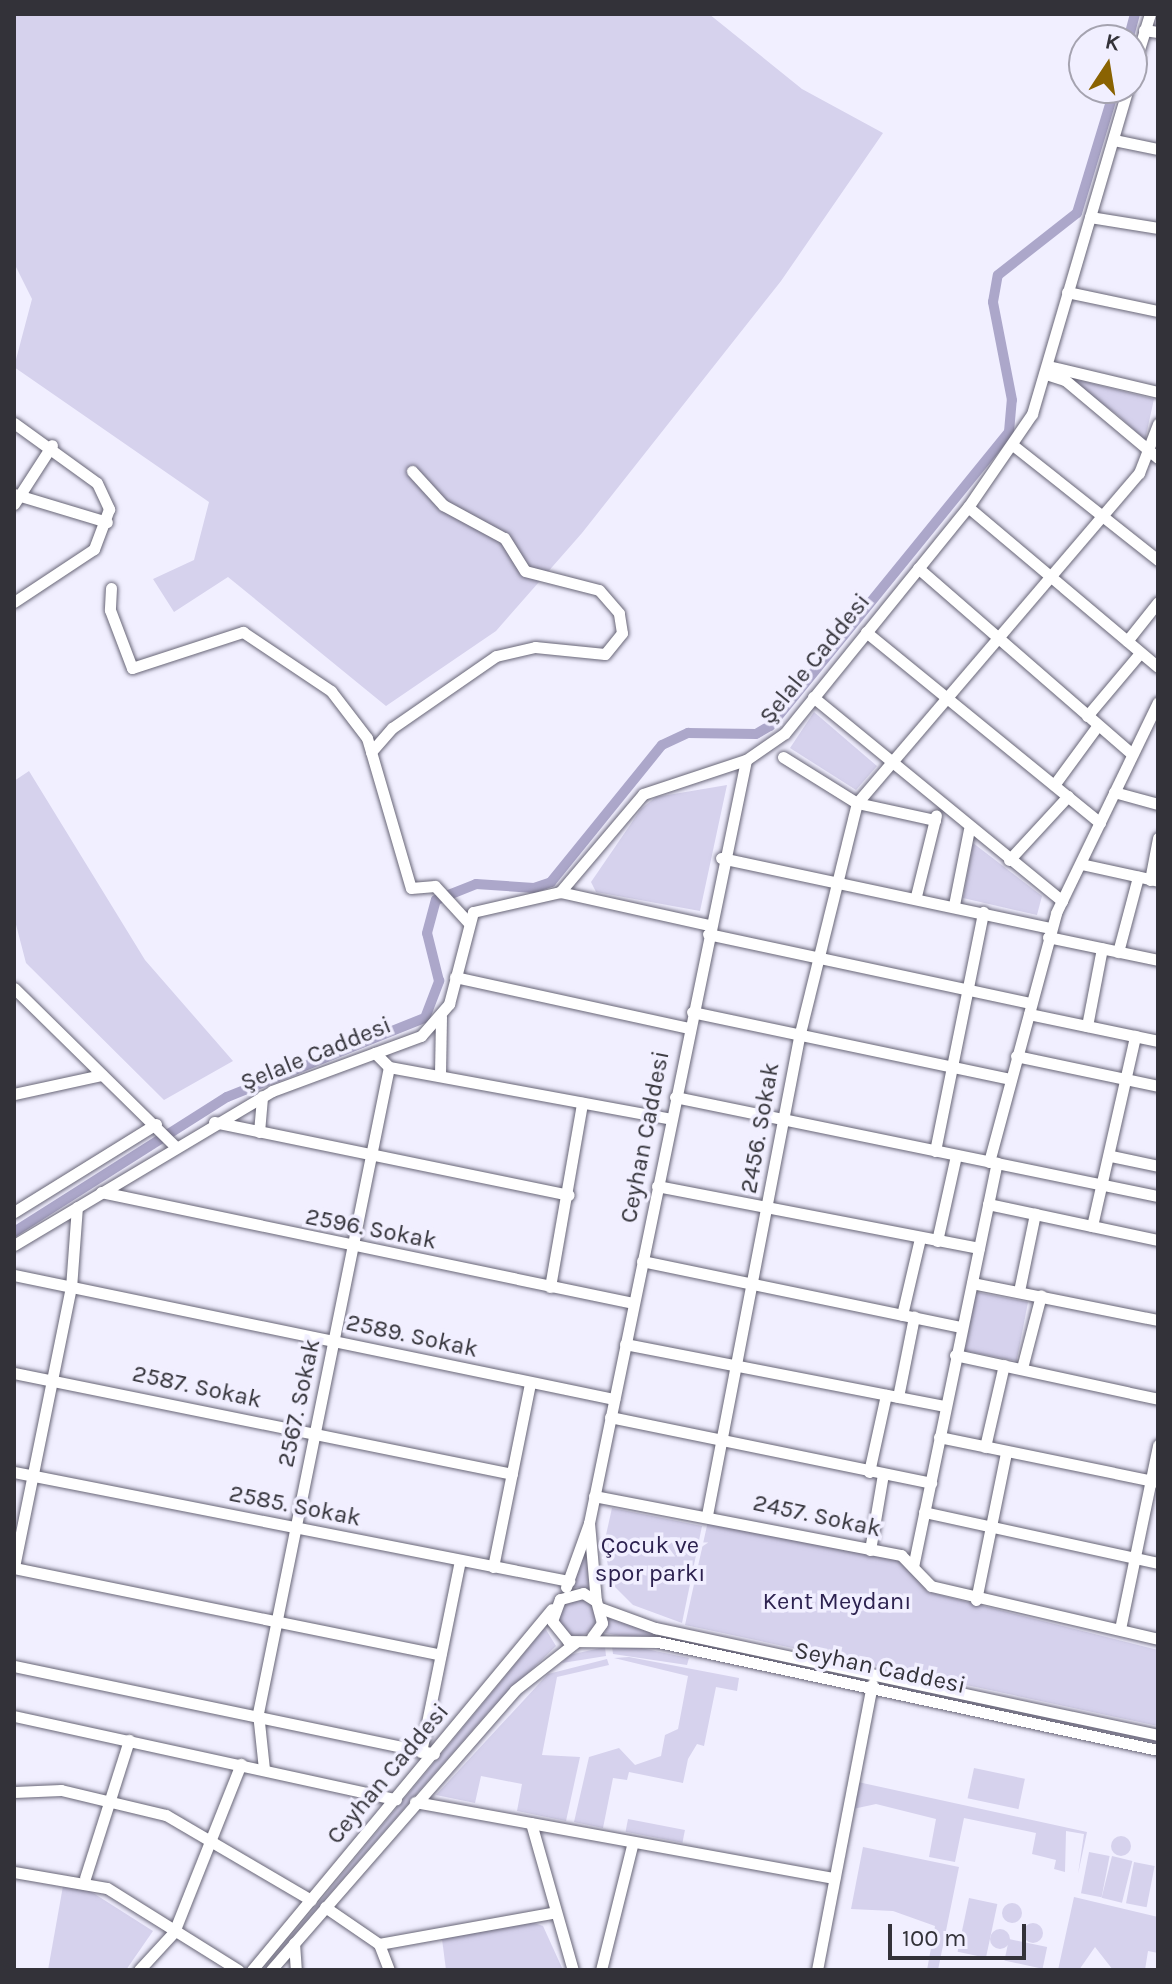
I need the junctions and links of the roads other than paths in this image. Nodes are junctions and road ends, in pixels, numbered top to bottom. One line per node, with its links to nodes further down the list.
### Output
1 (1124, 104): 2 (street, Şelale Caddesi)
2 (1114, 140): 3 (street); 4 (street, Şelale Caddesi)
3 (1158, 149)
4 (1090, 217): 5 (street); 6 (street, Şelale Caddesi)
5 (1158, 228)
6 (1067, 292): 7 (street); 8 (street, Şelale Caddesi)
7 (1158, 311)
8 (1047, 370): 9 (street); 13 (street, Şelale Caddesi); 14 (street)
9 (1158, 392)
10 (14, 423): 12 (street)
11 (1158, 424): 14 (street)
12 (52, 445): 16 (street); 19 (street)
13 (1014, 446): 17 (street, Şelale Caddesi); 18 (street)
14 (1154, 455): 18 (street, 2456. Sokak)
15 (412, 471): 37 (street)
16 (15, 497): 19 (street)
17 (968, 507): 21 (street, Şelale Caddesi); 22 (street)
18 (1101, 518): 20 (street); 22 (street, 2456. Sokak)
19 (107, 522): 24 (street)
20 (1158, 560)
21 (918, 568): 26 (street, Şelale Caddesi); 27 (street)
22 (1054, 578): 27 (street, 2456. Sokak); 28 (street)
23 (111, 588): 37 (street)
24 (14, 602)
25 (1158, 602): 28 (street)
26 (866, 632): 31 (street, Şelale Caddesi); 32 (street)
27 (1000, 641): 32 (street, 2456. Sokak); 34 (street)
28 (1127, 641): 29 (street)
29 (1140, 653): 30 (street); 34 (street)
30 (1158, 667)
31 (813, 697): 40 (street, Şelale Caddesi); 41 (street)
32 (947, 701): 41 (street, 2456. Sokak); 42 (street)
33 (1158, 702): 35 (street)
34 (1087, 716): 36 (street)
35 (1154, 721): 38 (street)
36 (1098, 725): 38 (street); 42 (street)
37 (371, 752): 62 (street)
38 (1131, 753): 43 (street)
39 (783, 757): 46 (street)
40 (746, 760): 52 (street, Ceyhan Caddesi); 57 (street, Şelale Caddesi)
41 (893, 765): 45 (street); 46 (street, 2456. Sokak)
42 (1054, 785): 44 (street)
43 (1114, 792): 47 (street); 49 (street)
44 (1068, 796): 49 (street); 53 (street)
45 (939, 802): 48 (street); 50 (street)
46 (857, 803): 48 (street); 55 (street, 2456. Sokak)
47 (1158, 804)
48 (935, 820): 58 (street)
49 (1100, 823): 54 (street)
50 (969, 829): 53 (street); 60 (street)
51 (1158, 838): 56 (street)
52 (721, 858): 55 (street); 63 (street, Ceyhan Caddesi)
53 (1009, 860): 59 (street)
54 (1081, 864): 56 (street); 59 (street)
55 (834, 877): 58 (street); 67 (street, 2456. Sokak)
56 (1149, 879): 66 (street)
57 (560, 892): 62 (street); 63 (street)
58 (916, 896): 60 (street)
59 (1062, 901): 64 (street)
60 (954, 905): 61 (street)
61 (983, 912): 64 (street); 71 (street)
62 (468, 922): 69 (street)
63 (708, 929): 67 (street); 73 (street, Ceyhan Caddesi)
64 (1049, 932): 65 (street); 72 (street)
65 (1102, 948): 66 (street); 75 (street)
66 (1118, 952): 68 (street)
67 (816, 957): 71 (street); 77 (street, 2456. Sokak)
68 (1158, 960)
69 (455, 977): 74 (street); 76 (street)
70 (14, 988): 85 (street)
71 (967, 989): 72 (street); 82 (street)
72 (1030, 1009): 75 (street); 81 (street)
73 (692, 1012): 76 (street, Ceyhan Caddesi); 77 (street)
74 (441, 1017): 80 (street, Şelale Caddesi); 84 (street)
75 (1087, 1026): 78 (street)
76 (689, 1028): 91 (street, Ceyhan Caddesi)
77 (800, 1033): 82 (street); 94 (street, 2456. Sokak)
78 (1135, 1036): 79 (street); 87 (street)
79 (1158, 1041)
80 (375, 1053): 83 (street); 90 (street, Şelale Caddesi)
81 (1016, 1056): 86 (street); 87 (street)
82 (952, 1066): 86 (street); 99 (street)
83 (389, 1067): 84 (street); 100 (street, 2567. Sokak)
84 (440, 1074): 92 (street)
85 (102, 1075): 89 (street); 96 (street)
86 (1006, 1078): 103 (street)
87 (1127, 1080): 88 (street); 102 (street)
88 (1158, 1086)
89 (14, 1094)
90 (262, 1096): 95 (street, Şelale Caddesi); 97 (street)
91 (675, 1097): 93 (street, Ceyhan Caddesi); 94 (street)
92 (582, 1103): 93 (street); 108 (street)
93 (671, 1119): 106 (street, Ceyhan Caddesi)
94 (783, 1120): 99 (street); 112 (street, 2456. Sokak)
95 (214, 1122): 97 (street); 98 (street, Şelale Caddesi)
96 (156, 1124): 98 (street); 113 (street)
97 (259, 1132): 100 (street)
98 (175, 1146): 107 (street, Şelale Caddesi)
99 (935, 1151): 101 (street)
100 (371, 1155): 108 (street); 121 (street, 2567. Sokak)
101 (956, 1155): 103 (street); 118 (street)
102 (1111, 1156): 104 (street); 105 (street)
103 (993, 1162): 105 (street); 110 (street)
104 (1158, 1166)
105 (1104, 1185): 109 (street); 115 (street)
106 (657, 1186): 112 (street); 122 (street, Ceyhan Caddesi)
107 (101, 1192): 111 (street, Şelale Caddesi); 121 (street, 2596. Sokak)
108 (569, 1195): 126 (street)
109 (1158, 1196)
110 (988, 1204): 114 (street); 120 (street)
111 (77, 1207): 119 (street, Şelale Caddesi); 127 (street)
112 (768, 1208): 116 (street); 125 (street, 2456. Sokak)
113 (14, 1212)
114 (1035, 1214): 115 (street); 128 (street)
115 (1092, 1226): 117 (street)
116 (920, 1238): 118 (street); 131 (street)
117 (1158, 1240)
118 (937, 1241): 120 (street)
119 (14, 1245)
120 (979, 1248): 124 (street)
121 (354, 1249): 126 (street, 2596. Sokak); 134 (street, 2567. Sokak)
122 (642, 1261): 125 (street); 130 (street, Ceyhan Caddesi)
123 (14, 1275): 127 (street, 2589. Sokak)
124 (972, 1283): 128 (street); 133 (street)
125 (753, 1286): 131 (street); 138 (street, 2456. Sokak)
126 (550, 1287): 130 (street, 2596. Sokak)
127 (71, 1288): 134 (street, 2589. Sokak); 141 (street)
128 (1019, 1291): 129 (street)
129 (1041, 1295): 132 (street); 139 (street)
130 (633, 1303): 135 (street, Ceyhan Caddesi)
131 (908, 1316): 133 (street); 143 (street)
132 (1158, 1320)
133 (961, 1327): 136 (street)
134 (336, 1341): 142 (street, 2589. Sokak); 148 (street, 2567. Sokak)
135 (625, 1344): 138 (street); 144 (street, Ceyhan Caddesi)
136 (955, 1355): 137 (street); 146 (street)
137 (1004, 1365): 139 (street); 152 (street)
138 (737, 1366): 143 (street); 150 (street, 2456. Sokak)
139 (1022, 1368): 145 (street)
140 (14, 1373): 141 (street, 2587. Sokak)
141 (51, 1380): 148 (street, 2587. Sokak); 158 (street)
142 (530, 1383): 144 (street, 2589. Sokak); 156 (street)
143 (892, 1396): 146 (street); 155 (street)
144 (614, 1399): 147 (street, Ceyhan Caddesi)
145 (1158, 1399)
146 (945, 1406): 149 (street)
147 (610, 1417): 150 (street); 161 (street, Ceyhan Caddesi)
148 (316, 1434): 156 (street, 2587. Sokak); 166 (street, 2567. Sokak)
149 (939, 1437): 152 (street); 160 (street)
150 (721, 1441): 155 (street); 163 (street, 2456. Sokak)
151 (1158, 1445): 159 (street)
152 (985, 1447): 153 (street)
153 (1006, 1452): 159 (street); 165 (street)
154 (14, 1472): 158 (street, 2585. Sokak)
155 (869, 1472): 157 (street)
156 (512, 1474): 171 (street)
157 (883, 1474): 160 (street); 167 (street)
158 (33, 1476): 166 (street, 2585. Sokak); 173 (street)
159 (1154, 1482): 168 (street)
160 (931, 1483): 162 (street)
161 (594, 1496): 163 (street, 2457. Sokak); 164 (street, Ceyhan Caddesi)
162 (924, 1512): 165 (street); 172 (street)
163 (707, 1515): 167 (street, 2457. Sokak)
164 (589, 1523): 174 (street, Ceyhan Caddesi); 177 (street, Ceyhan Caddesi)
165 (990, 1526): 168 (street); 175 (street)
166 (294, 1528): 169 (street, 2585. Sokak); 178 (street, 2567. Sokak)
167 (870, 1550): 172 (street, 2457. Sokak)
168 (1134, 1557): 170 (street); 179 (street)
169 (460, 1561): 171 (street, 2585. Sokak); 183 (street)
170 (1158, 1563)
171 (493, 1567): 174 (street, 2585. Sokak)
172 (913, 1567): 175 (street, 2457. Sokak)
173 (14, 1568): 178 (street)
174 (569, 1581): 176 (street, Ceyhan Caddesi)
175 (976, 1600): 179 (street, 2457. Sokak)
176 (558, 1602): 177 (street); 182 (street); 193 (street, Ceyhan Caddesi)
177 (598, 1604): 180 (street); 185 (street, Seyhan Caddesi)
178 (275, 1620): 183 (street); 187 (street, 2567. Sokak)
179 (1120, 1629): 181 (street, 2457. Sokak)
180 (592, 1637): 182 (street); 186 (street, Seyhan Caddesi)
181 (1158, 1639)
182 (576, 1642): 198 (street, Ceyhan Caddesi)
183 (440, 1655): 192 (street)
184 (14, 1666): 187 (street)
185 (873, 1674): 186 (street); 189 (street, Seyhan Caddesi)
186 (871, 1688): 191 (street, Seyhan Caddesi); 205 (street)
187 (258, 1713): 192 (street); 195 (street, 2567. Sokak)
188 (14, 1716): 190 (street)
189 (1158, 1735)
190 (129, 1740): 194 (street); 199 (street)
191 (1158, 1750)
192 (421, 1752): 193 (street)
193 (434, 1754): 197 (street, Ceyhan Caddesi)
194 (241, 1764): 195 (street); 201 (street)
195 (264, 1769): 197 (street)
196 (14, 1792): 199 (street)
197 (396, 1799): 206 (street, Ceyhan Caddesi)
198 (415, 1802): 200 (street); 207 (street, Ceyhan Caddesi)
199 (113, 1803): 201 (street); 204 (street)
200 (531, 1823): 202 (street); 208 (street)
201 (215, 1838): 206 (street); 209 (street)
202 (633, 1842): 205 (street); 219 (street)
203 (14, 1872): 204 (street)
204 (85, 1878): 209 (street)
205 (834, 1878): 220 (street)
206 (311, 1900): 214 (street, Ceyhan Caddesi)
207 (325, 1907): 210 (street, Ceyhan Caddesi); 211 (street)
208 (551, 1913): 211 (street); 218 (street)
209 (174, 1932): 212 (street); 213 (street)
210 (294, 1943): 215 (street, Ceyhan Caddesi); 216 (street)
211 (379, 1944): 217 (street)
212 (139, 1970)
213 (238, 1970)
214 (252, 1970)
215 (271, 1970)
216 (296, 1970)
217 (389, 1970)
218 (573, 1970)
219 (601, 1970)
220 (817, 1970)

